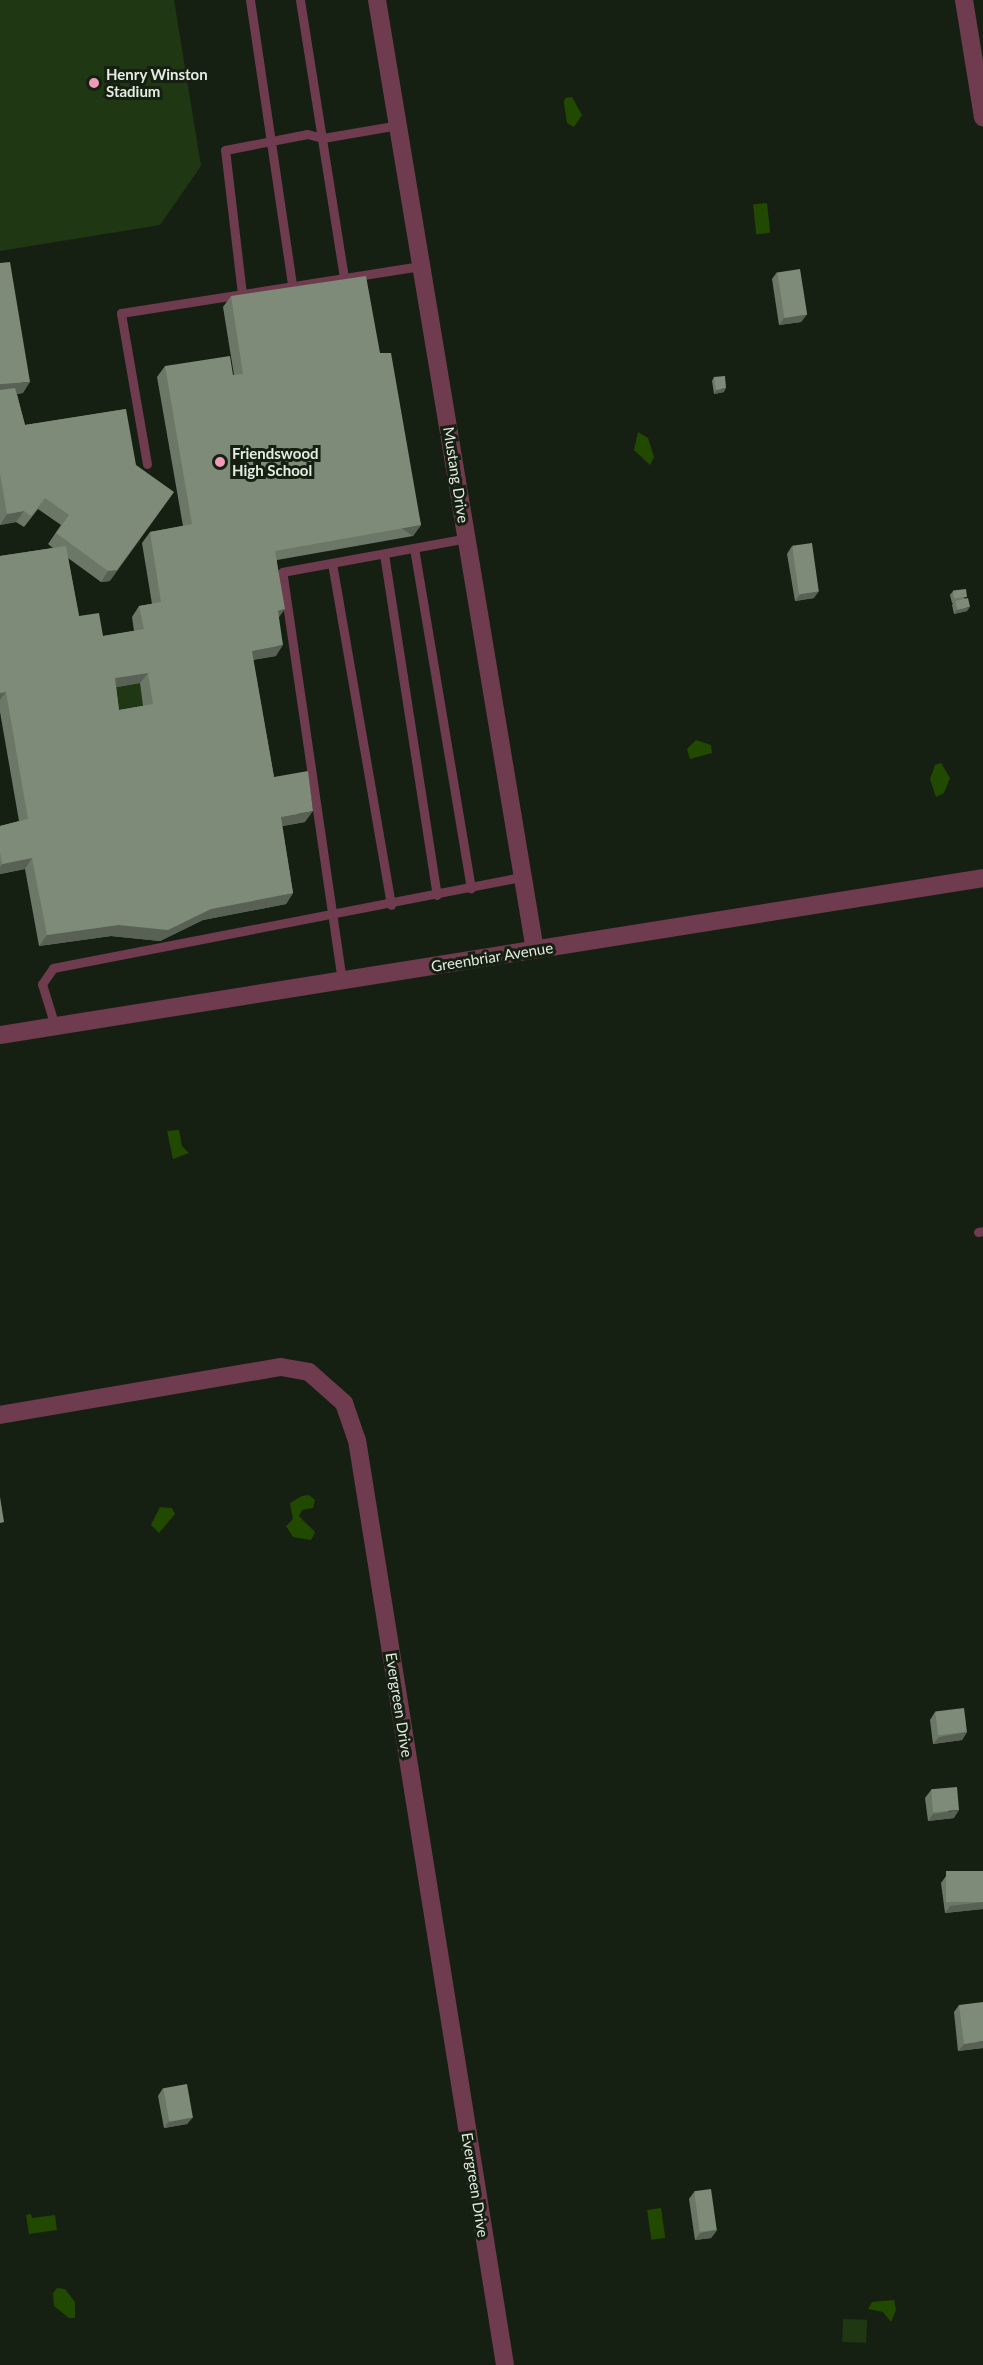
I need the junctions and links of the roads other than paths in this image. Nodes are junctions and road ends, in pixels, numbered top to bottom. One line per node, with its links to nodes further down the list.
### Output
1 (250, 0): 9 (lane)
2 (300, 0): 8 (lane)
3 (377, 0): 7 (street, Mustang Drive)
4 (964, 0): 5 (street)
5 (979, 62): 6 (street)
6 (983, 117)
7 (398, 125): 8 (lane); 10 (street, Mustang Drive)
8 (323, 138): 9 (lane); 11 (lane)
9 (272, 141): 12 (lane); 13 (lane)
10 (422, 266): 11 (lane); 15 (street, Mustang Drive)
11 (344, 278): 12 (lane)
12 (292, 286): 13 (lane)
13 (242, 294): 14 (lane)
14 (147, 464)
15 (467, 538): 16 (lane); 19 (street, Mustang Drive)
16 (414, 548): 17 (lane); 21 (lane)
17 (384, 554): 18 (lane); 22 (lane)
18 (333, 563): 23 (lane); 24 (lane)
19 (523, 878): 21 (lane); 25 (street, Mustang Drive)
20 (983, 878): 25 (street, Greenbriar Avenue)
21 (471, 888): 22 (lane)
22 (437, 895): 23 (lane)
23 (391, 905): 24 (lane)
24 (333, 917): 26 (lane); 27 (lane)
25 (535, 951): 26 (street, Greenbriar Avenue)
26 (342, 981): 27 (street, Greenbriar Avenue)
27 (55, 1026): 28 (street, Greenbriar Avenue)
28 (0, 1035)
29 (0, 1415): 30 (street, Evergreen Drive)
30 (505, 2365)

